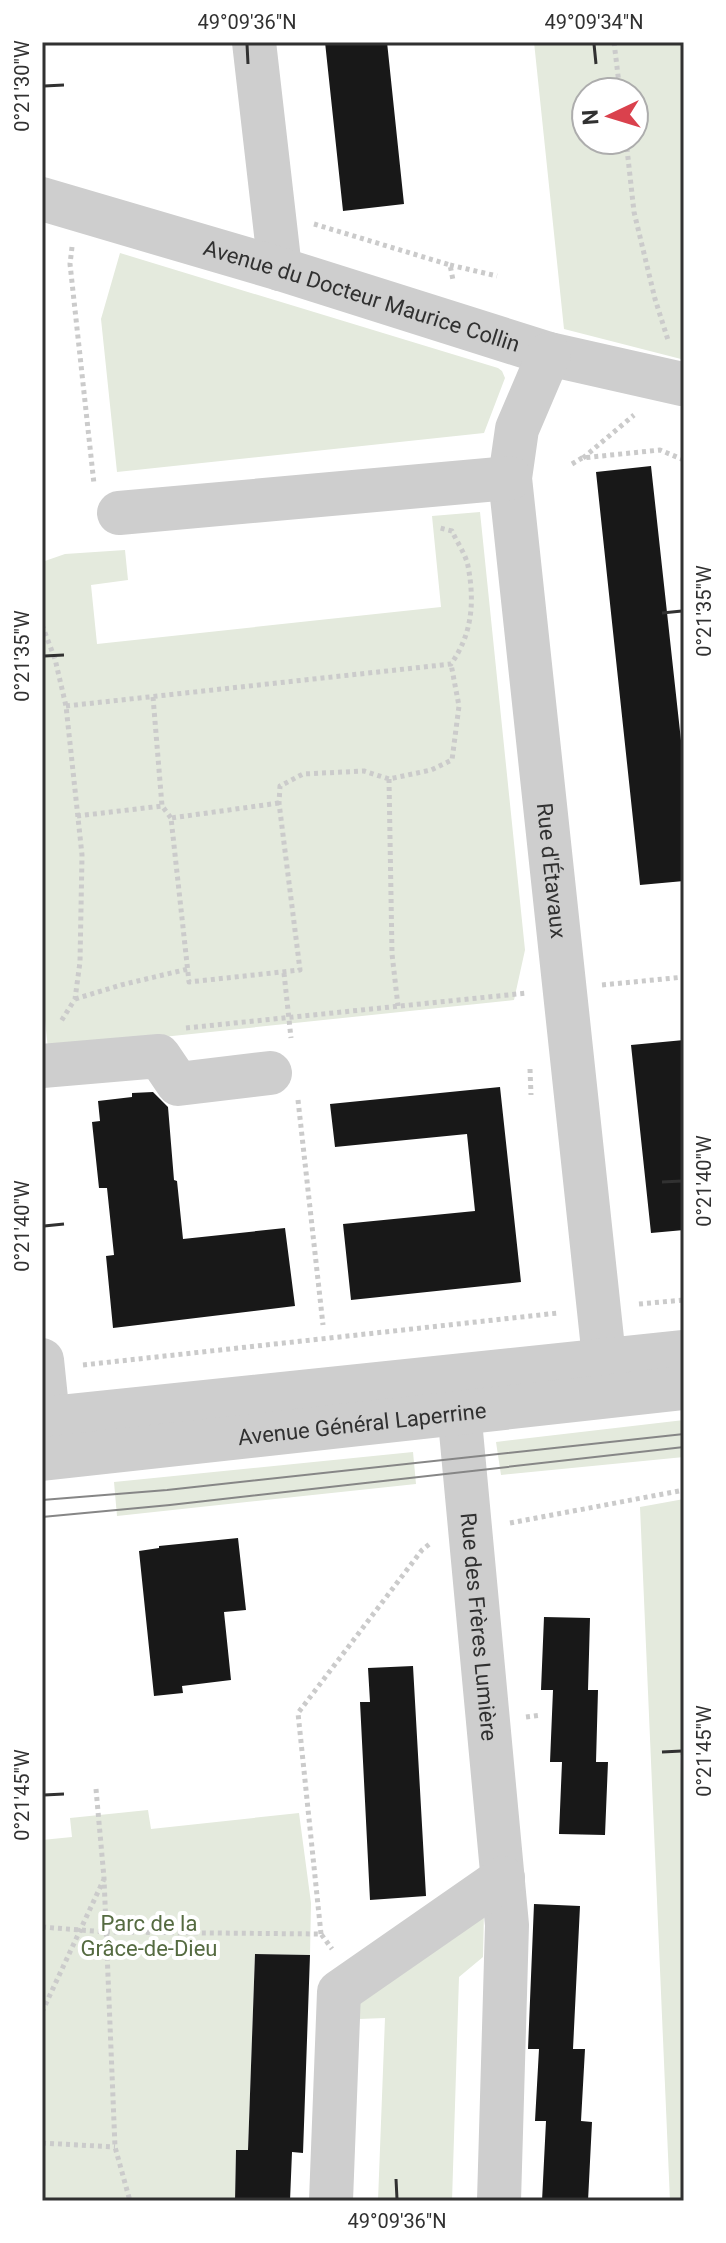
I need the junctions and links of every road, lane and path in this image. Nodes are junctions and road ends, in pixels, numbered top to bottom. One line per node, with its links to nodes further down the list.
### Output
1 (254, 42): 9 (street)
2 (614, 42): 3 (path)
3 (618, 76)
4 (628, 156): 13 (path)
5 (42, 199): 9 (street, Avenue du Docteur Maurice Collin)
6 (306, 233): 8 (path)
7 (72, 243): 19 (path)
8 (450, 265): 10 (path); 11 (path)
9 (280, 269): 12 (street, Avenue du Docteur Maurice Collin)
10 (497, 276)
11 (454, 290)
12 (549, 354): 13 (street, Avenue du Docteur Maurice Collin); 18 (street, Rue d'Étavaux)
13 (682, 384)
14 (643, 407): 15 (path)
15 (582, 458): 16 (path); 17 (path)
16 (684, 460)
17 (572, 464)
18 (510, 478): 19 (street); 48 (street, Rue d'Étavaux)
19 (106, 498)
20 (428, 523): 22 (path)
21 (42, 625): 24 (path)
22 (451, 664): 23 (path); 25 (path)
23 (153, 697): 24 (path); 27 (path)
24 (66, 706): 28 (path)
25 (389, 779): 26 (path); 36 (path)
26 (279, 803): 29 (path); 31 (path)
27 (162, 806): 28 (path); 29 (path)
28 (77, 816): 35 (path)
29 (171, 818): 30 (path)
30 (188, 969): 31 (path); 35 (path)
31 (284, 972): 37 (path)
32 (684, 977): 33 (path)
33 (602, 985)
34 (527, 993): 36 (path)
35 (75, 999): 38 (path)
36 (398, 1006): 37 (path)
37 (289, 1018): 39 (path); 41 (path)
38 (60, 1024)
39 (178, 1029)
40 (42, 1066): 41 (street)
41 (286, 1066): 45 (path)
42 (684, 1300): 43 (path)
43 (626, 1305)
44 (566, 1312): 47 (path)
45 (323, 1325)
46 (684, 1352): 48 (street, Avenue Général Laperrine)
47 (60, 1363): 51 (street)
48 (606, 1378): 49 (street, Avenue Général Laperrine); 50 (street, Avenue Général Laperrine)
49 (684, 1388)
50 (458, 1395): 51 (street, Avenue Général Laperrine); 57 (street, Rue des Frères Lumière)
51 (46, 1438)
52 (684, 1490): 53 (path)
53 (497, 1525)
54 (437, 1538): 61 (path)
55 (96, 1789): 56 (path)
56 (104, 1878): 59 (path); 60 (path)
57 (503, 1878): 67 (street); 68 (street, Rue des Frères Lumière)
58 (42, 1927): 59 (path)
59 (79, 1931): 60 (path); 63 (path)
60 (106, 1932): 61 (path); 65 (path)
61 (321, 1934): 62 (path)
62 (335, 1953)
63 (42, 2012)
64 (42, 2143): 65 (path)
65 (115, 2147): 66 (path)
66 (130, 2201)
67 (331, 2201)
68 (499, 2201)

